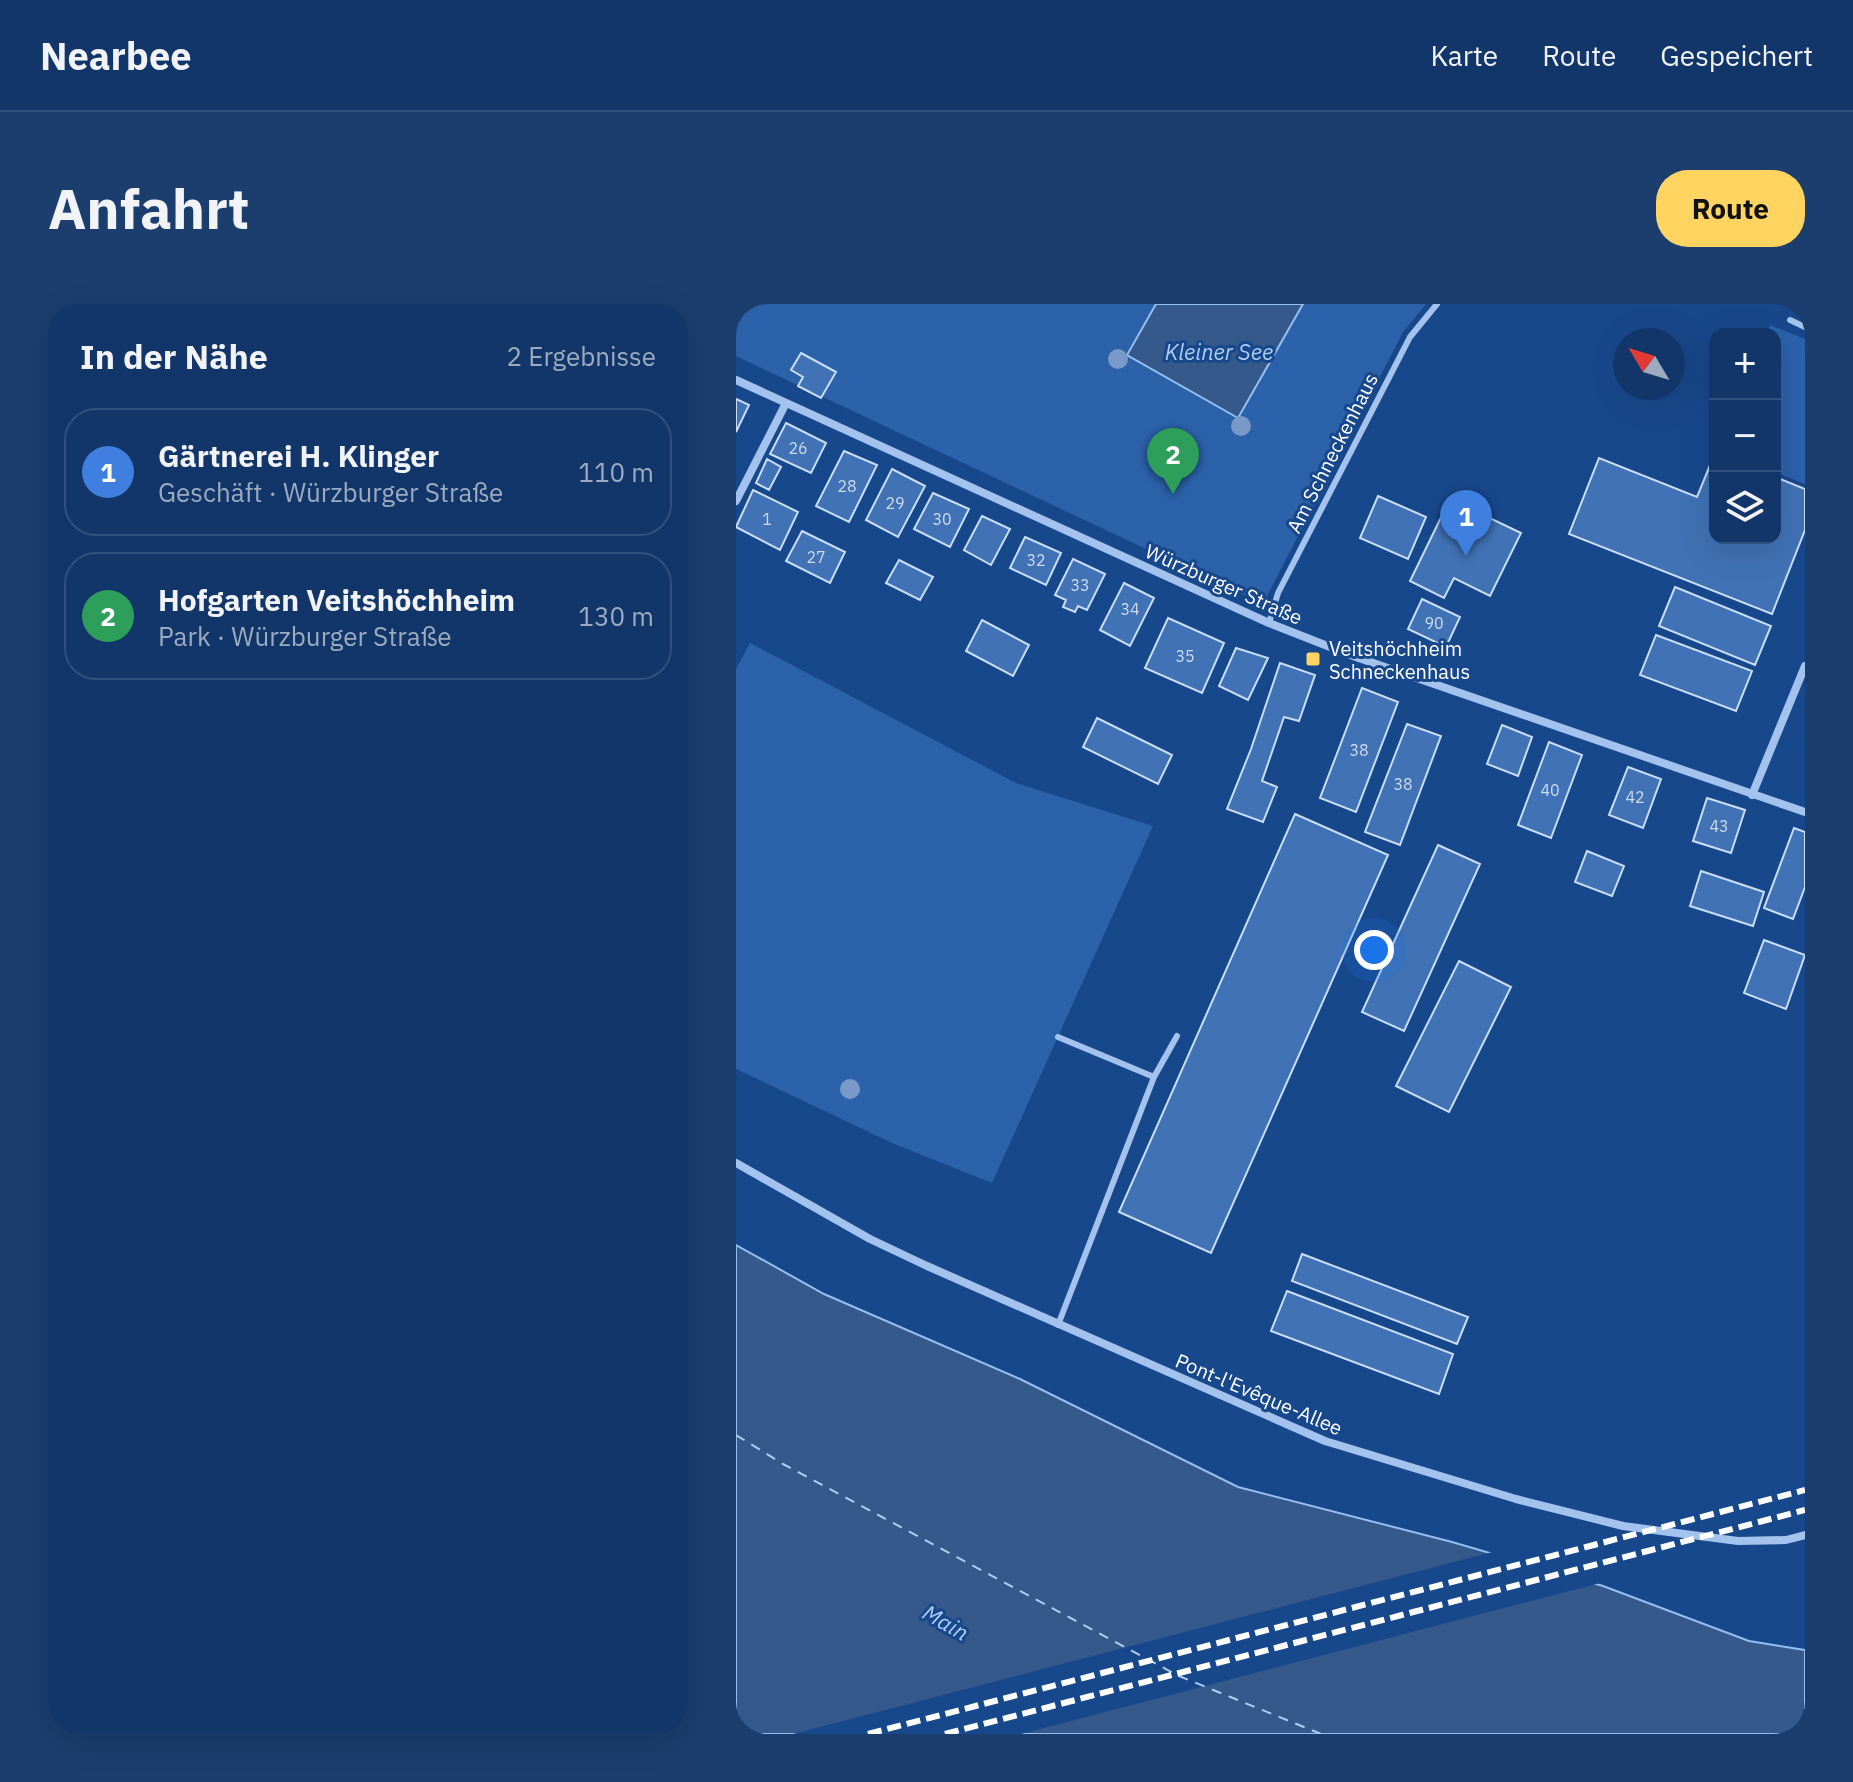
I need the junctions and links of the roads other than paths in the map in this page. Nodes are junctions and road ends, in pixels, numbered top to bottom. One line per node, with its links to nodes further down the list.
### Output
1 (1437, 304): 7 (lane, Am Schneckenhaus)
2 (1790, 320): 3 (lane)
3 (1805, 327)
4 (736, 380): 5 (street, Würzburger Straße)
5 (785, 405): 6 (street); 7 (street, Würzburger Straße)
6 (736, 501)
7 (1269, 623): 9 (street, Würzburger Straße)
8 (1805, 666): 9 (street)
9 (1752, 795): 10 (street, Würzburger Straße)
10 (1805, 812)
11 (1177, 1036): 13 (lane)
12 (1058, 1037): 13 (lane)
13 (1154, 1077): 15 (lane)
14 (736, 1163): 15 (street, Pont-l'Evêque-Allee)
15 (1058, 1325): 16 (street, Pont-l'Evêque-Allee)
16 (1805, 1535)

